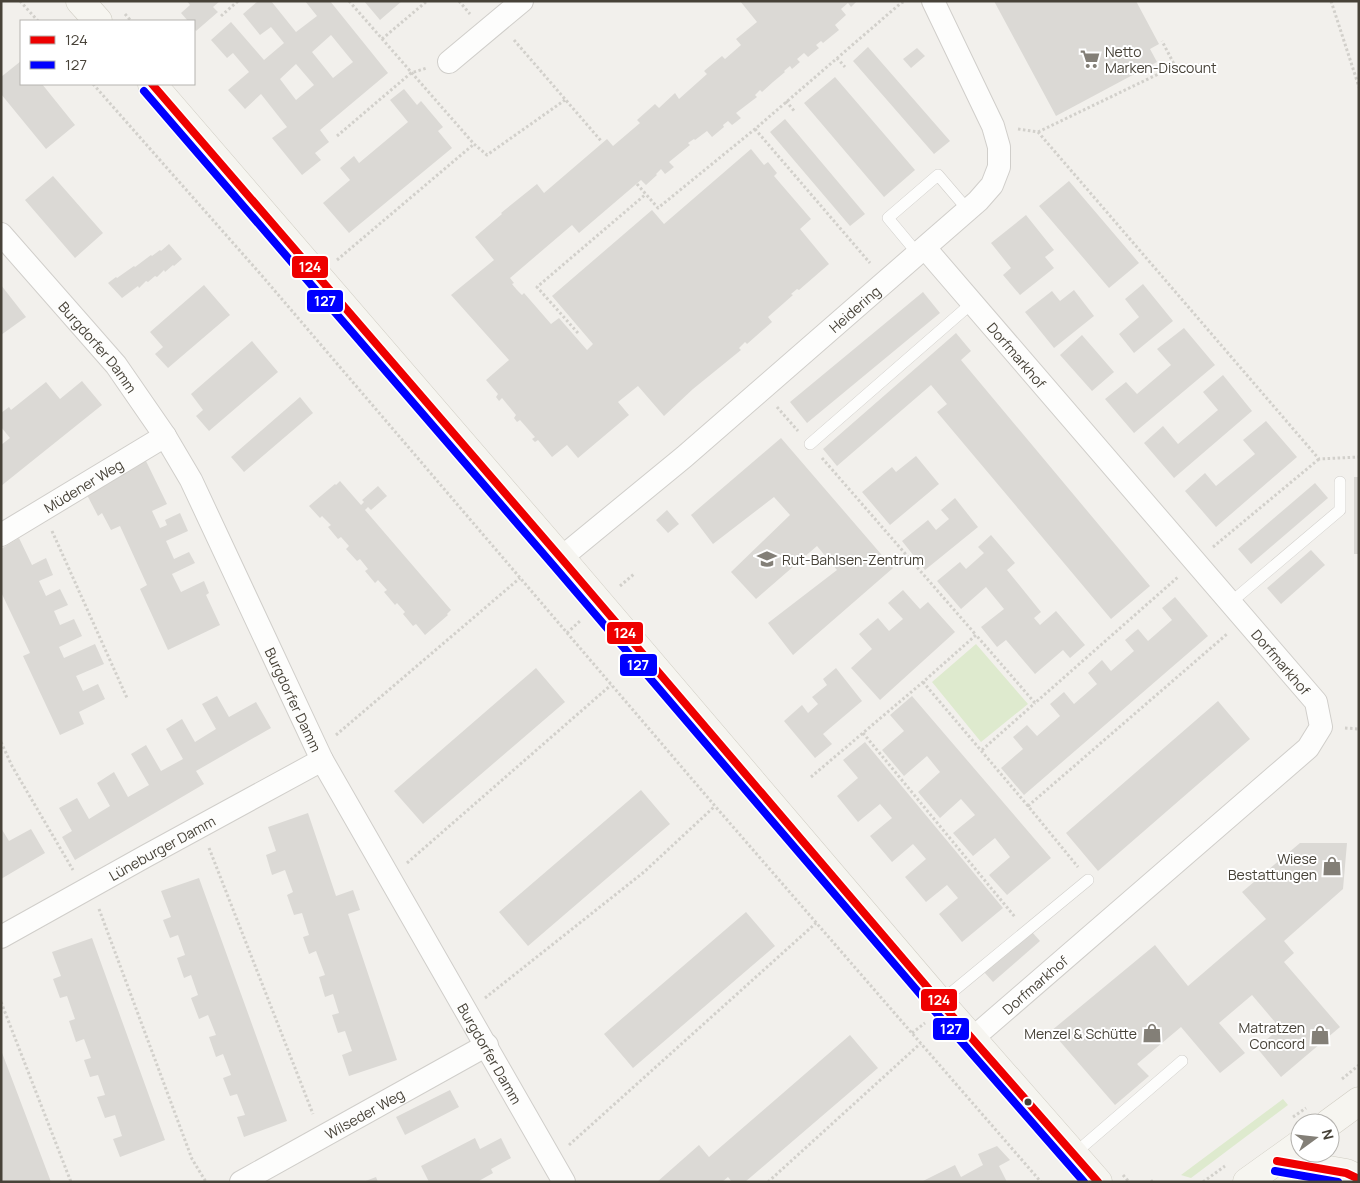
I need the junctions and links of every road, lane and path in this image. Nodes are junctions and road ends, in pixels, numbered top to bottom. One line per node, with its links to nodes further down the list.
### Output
1 (20, 1): 11 (path)
2 (80, 1): 12 (street)
3 (238, 1): 10 (path)
4 (349, 1): 14 (path)
5 (427, 1): 14 (path)
6 (522, 1): 13 (street)
7 (905, 1): 16 (path)
8 (933, 1): 26 (street, Heidering)
9 (1331, 1): 22 (path)
10 (221, 16)
11 (37, 20)
12 (97, 20)
13 (499, 22): 17 (street); 23 (path)
14 (382, 39): 19 (path)
15 (1162, 40): 28 (path)
16 (837, 58): 18 (path); 24 (path)
17 (449, 62)
18 (845, 67)
19 (411, 73): 29 (path); 31 (path)
20 (94, 85): 51 (path)
21 (153, 85): 49 (street)
22 (1359, 87)
23 (565, 100): 30 (path); 31 (path)
24 (786, 101): 25 (path); 27 (path)
25 (795, 112)
26 (993, 126): 28 (path); 34 (street, Heidering)
27 (755, 129): 33 (path); 38 (path)
28 (1038, 132): 45 (path)
29 (337, 136)
30 (602, 142)
31 (474, 144): 37 (path)
32 (637, 184): 33 (path)
33 (646, 194): 40 (path)
34 (968, 210): 36 (street, Heidering); 36 (lane)
35 (1, 234): 42 (street, Burgdorfer Damm)
36 (922, 251): 38 (street, Heidering); 39 (street, Dorfmarkhof)
37 (336, 261)
38 (886, 282): 41 (street, Heidering)
39 (972, 303): 43 (lane); 50 (street, Dorfmarkhof)
40 (578, 333)
41 (762, 389): 43 (path); 49 (street, Heidering)
42 (165, 436): 47 (street, Müdener Weg); 64 (street, Burgdorfer Damm)
43 (810, 444): 56 (path)
44 (1359, 456): 45 (path)
45 (1319, 458): 50 (path)
46 (1340, 482): 52 (lane)
47 (43, 510): 48 (street, Müdener Weg); 59 (path)
48 (1, 535)
49 (561, 558): 76 (street)
50 (1195, 562): 52 (street, Dorfmarkhof); 60 (path)
51 (520, 578): 55 (path); 64 (path)
52 (1230, 603): 54 (street, Dorfmarkhof)
53 (585, 616): 55 (path)
54 (1244, 619): 67 (path); 78 (street, Dorfmarkhof)
55 (566, 633): 58 (path)
56 (976, 635): 57 (path); 60 (path)
57 (923, 682): 61 (path); 63 (path)
58 (611, 685): 66 (path); 69 (path)
59 (127, 698)
60 (1035, 703): 63 (path)
61 (863, 732): 65 (path); 73 (path)
62 (1, 742): 71 (path)
63 (982, 750): 67 (path)
64 (322, 760): 68 (street, Lüneburger Damm); 69 (street, Burgdorfer Damm)
65 (810, 777)
66 (715, 806): 72 (path); 77 (path)
67 (1028, 806): 70 (path)
68 (201, 826): 71 (street, Lüneburger Damm); 84 (path)
69 (390, 878): 77 (street, Burgdorfer Damm)
70 (1088, 880): 73 (lane)
71 (88, 889): 74 (street, Lüneburger Damm); 92 (path)
72 (816, 923): 79 (path); 87 (path)
73 (1027, 931): 76 (lane)
74 (1, 937)
75 (1, 1002): 91 (path)
76 (940, 1002): 78 (street)
77 (467, 1012): 80 (street, Burgdorfer Damm)
78 (973, 1038): 86 (street)
79 (921, 1043): 95 (path); 96 (path)
80 (487, 1045): 84 (street, Wilseder Weg); 87 (street, Burgdorfer Damm)
81 (1182, 1061): 86 (lane)
82 (1359, 1101): 83 (street)
83 (1340, 1115)
84 (322, 1137): 93 (street, Wilseder Weg)
85 (1290, 1151): 88 (street)
86 (1074, 1154): 97 (street)
87 (552, 1160): 94 (street, Burgdorfer Damm)
88 (1277, 1161): 90 (street); 99 (street)
89 (1155, 1179): 98 (path)
90 (1359, 1179)
91 (70, 1182)
92 (206, 1182)
93 (241, 1182)
94 (564, 1182)
95 (768, 1182)
96 (1041, 1182)
97 (1098, 1182)
98 (1151, 1182)
99 (1247, 1182)

